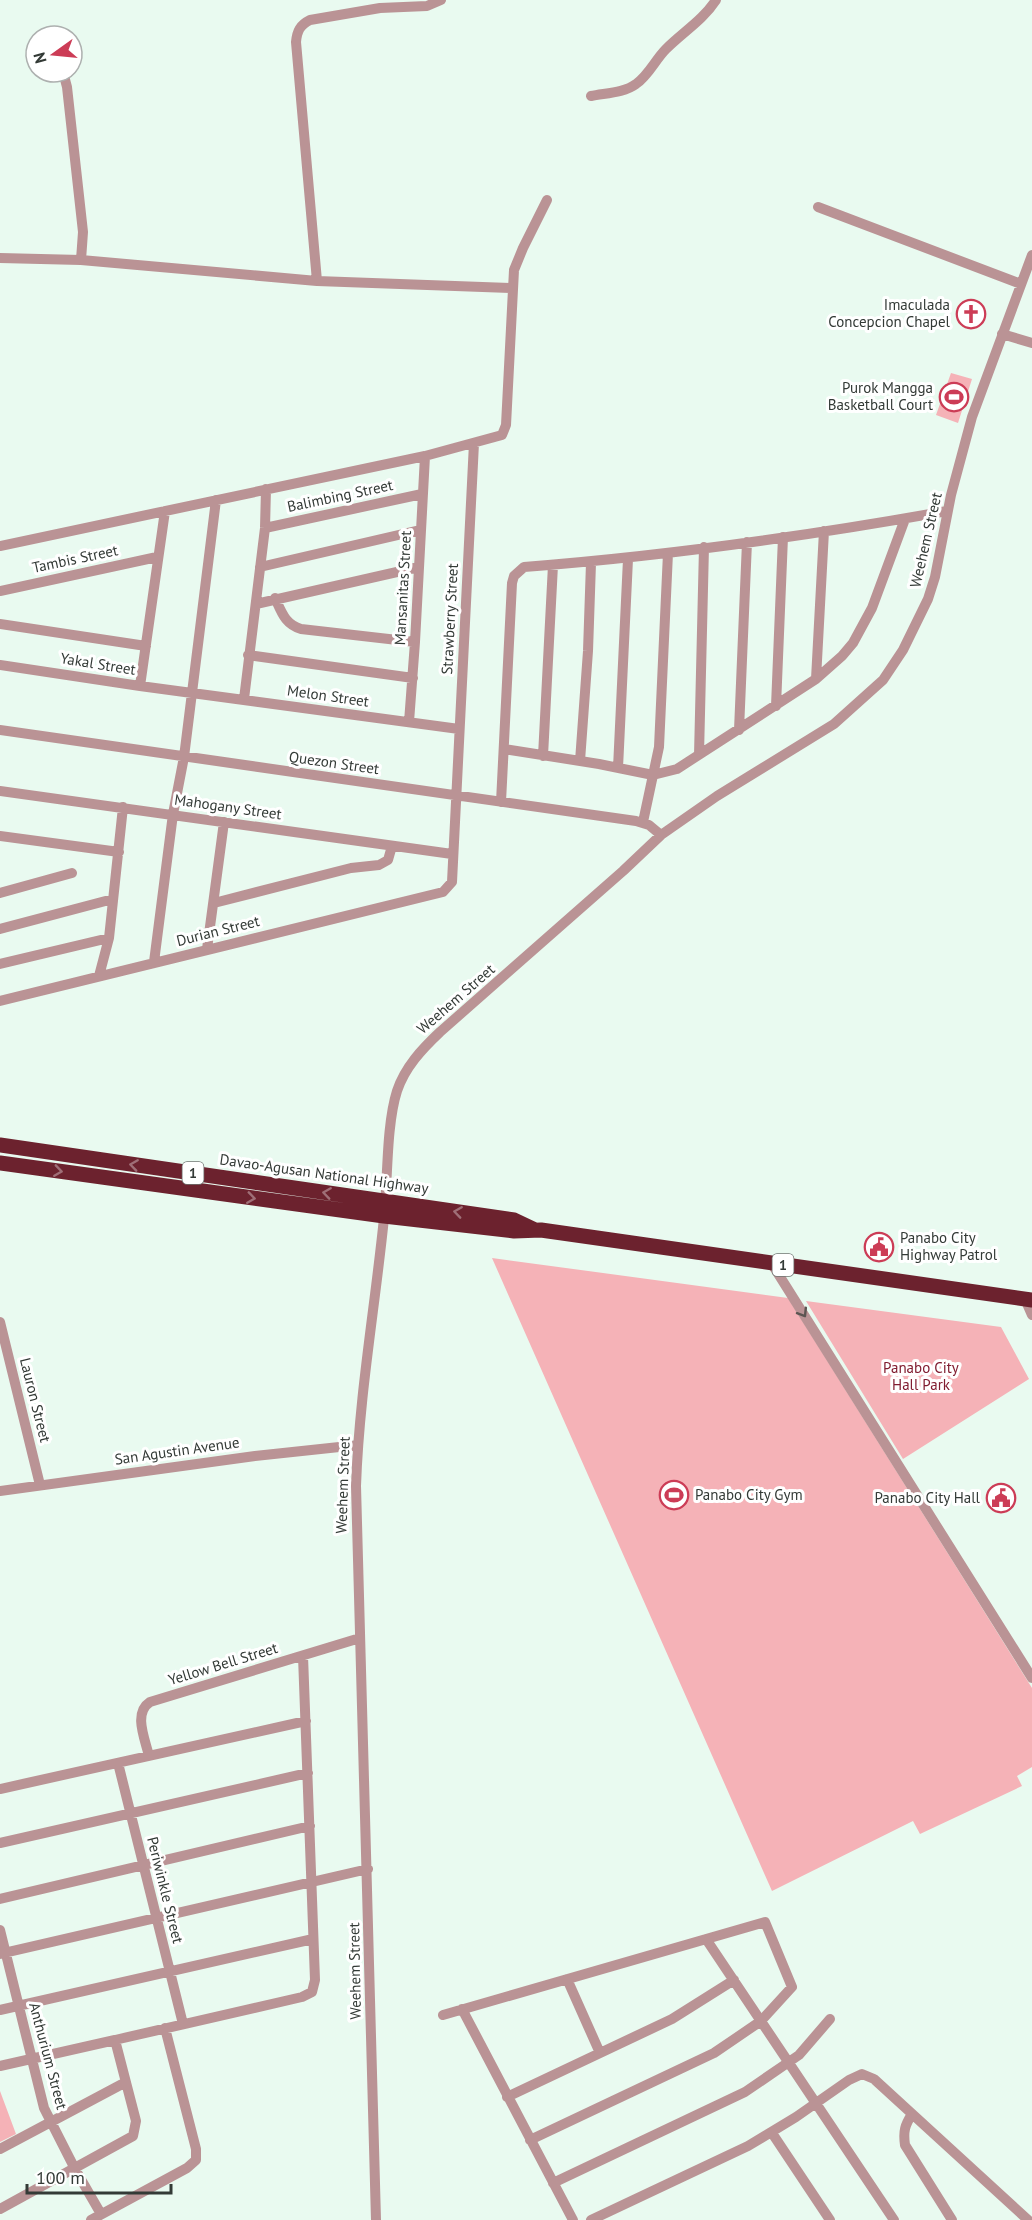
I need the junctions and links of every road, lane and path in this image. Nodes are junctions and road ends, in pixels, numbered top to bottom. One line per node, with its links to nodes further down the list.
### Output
1 (441, 0): 3 (street)
2 (716, 0): 5 (street)
3 (381, 4): 11 (street)
4 (66, 84): 10 (street)
5 (591, 96)
6 (547, 200): 13 (street)
7 (818, 207): 12 (street)
8 (1032, 255): 12 (street, Weehem Street)
9 (0, 258): 10 (street)
10 (81, 260): 11 (street)
11 (317, 281): 13 (street)
12 (1021, 284): 14 (street, Weehem Street)
13 (512, 288): 16 (street)
14 (1002, 334): 15 (street); 22 (street, Weehem Street)
15 (1032, 343)
16 (474, 444): 17 (street); 53 (street, Strawberry Street)
17 (425, 456): 18 (street); 19 (street, Mansanitas Street)
18 (266, 489): 20 (street); 24 (street)
19 (422, 494): 24 (street, Balimbing Street); 25 (street, Mansanitas Street)
20 (216, 500): 21 (street); 49 (street)
21 (165, 511): 29 (street); 32 (street)
22 (947, 511): 23 (street); 70 (street, Weehem Street)
23 (905, 519): 26 (street); 47 (street)
24 (265, 528): 36 (street)
25 (420, 530): 36 (street); 37 (street, Mansanitas Street)
26 (824, 531): 27 (street); 47 (street)
27 (783, 537): 28 (street); 51 (street)
28 (747, 542): 30 (street); 55 (street)
29 (0, 546)
30 (704, 547): 31 (street); 58 (street)
31 (668, 553): 33 (street); 62 (street)
32 (157, 557): 38 (street, Tambis Street); 43 (street)
33 (628, 559): 34 (street); 61 (street)
34 (591, 563): 35 (street); 60 (street)
35 (553, 565): 56 (street); 57 (street)
36 (260, 567): 40 (street)
37 (419, 567): 39 (street); 42 (street, Mansanitas Street)
38 (0, 591)
39 (275, 598): 40 (street); 42 (street)
40 (256, 604): 44 (street)
41 (0, 624): 43 (street)
42 (416, 642): 46 (street, Mansanitas Street)
43 (146, 646): 48 (street)
44 (248, 656): 46 (street); 50 (street)
45 (0, 665): 48 (street, Yakal Street)
46 (413, 678): 52 (street, Mansanitas Street)
47 (816, 679): 51 (street)
48 (140, 686): 49 (street, Yakal Street)
49 (192, 692): 50 (street, Melon Street); 59 (street)
50 (244, 699): 52 (street, Melon Street)
51 (776, 706): 55 (street)
52 (408, 722): 53 (street, Melon Street)
53 (459, 729): 64 (street, Strawberry Street)
54 (0, 730): 59 (street, Quezon Street)
55 (739, 730): 58 (street)
56 (504, 749): 57 (street); 65 (street)
57 (543, 756): 60 (street)
58 (699, 756): 62 (street)
59 (184, 757): 64 (street, Quezon Street); 67 (street)
60 (580, 761): 61 (street)
61 (618, 768): 62 (street)
62 (653, 775): 69 (street)
63 (0, 791): 66 (street, Mahogany Street)
64 (456, 796): 65 (street, Quezon Street); 74 (street, Strawberry Street)
65 (501, 802): 69 (street, Quezon Street)
66 (123, 807): 67 (street, Mahogany Street); 73 (street)
67 (173, 814): 68 (street, Mahogany Street); 83 (street)
68 (224, 822): 72 (street, Mahogany Street); 79 (street)
69 (643, 822): 70 (street, Quezon Street)
70 (661, 834): 89 (street, Weehem Street)
71 (0, 836): 73 (street)
72 (392, 846): 74 (street, Mahogany Street); 79 (street)
73 (119, 852): 78 (street)
74 (452, 854): 77 (street, Strawberry Street)
75 (72, 873): 76 (street)
76 (0, 892)
77 (443, 892): 82 (street, Durian Street)
78 (113, 899): 80 (street); 81 (street)
79 (213, 903): 82 (street)
80 (0, 929)
81 (109, 938): 84 (street); 85 (street)
82 (207, 949): 83 (street, Durian Street)
83 (154, 962): 85 (street, Durian Street)
84 (0, 964)
85 (99, 976): 86 (street, Durian Street)
86 (0, 1001)
87 (0, 1145): 89 (highway, Davao-Agusan National Highway / 1, one-way to 87)
88 (0, 1163): 89 (highway, Davao-Agusan National Highway / 1, one-way to 89)
89 (385, 1208): 90 (highway, Davao-Agusan National Highway / 1); 94 (street, Weehem Street)
90 (772, 1264): 91 (highway, Davao-Agusan National Highway / 1); 99 (street, one-way to 99)
91 (1029, 1299): 92 (street)
92 (1032, 1315)
93 (0, 1322): 95 (street, Lauron Street)
94 (358, 1444): 95 (street, San Agustin Avenue); 97 (street, Weehem Street)
95 (40, 1485): 96 (street, San Agustin Avenue)
96 (0, 1491)
97 (360, 1638): 98 (street, Yellow Bell Street); 109 (street, Weehem Street)
98 (303, 1656): 100 (street); 101 (street, Yellow Bell Street)
99 (1032, 1678)
100 (306, 1721): 101 (street); 103 (street)
101 (149, 1756): 102 (street)
102 (118, 1762): 104 (street); 105 (street, Periwinkle Street)
103 (308, 1773): 105 (street); 106 (street)
104 (0, 1789)
105 (131, 1814): 107 (street); 108 (street, Periwinkle Street)
106 (310, 1826): 108 (street); 110 (street)
107 (0, 1844)
108 (144, 1866): 111 (street); 112 (street, Periwinkle Street)
109 (368, 1869): 110 (street); 146 (street, Weehem Street)
110 (312, 1882): 112 (street); 114 (street)
111 (0, 1899)
112 (157, 1919): 116 (street); 117 (street, Periwinkle Street)
113 (0, 1930): 116 (street, Anthurium Street)
114 (314, 1939): 117 (street); 126 (street)
115 (706, 1939): 118 (street); 119 (street); 125 (street)
116 (3, 1953): 120 (street, Anthurium Street)
117 (170, 1972): 120 (street); 126 (street, Periwinkle Street)
118 (567, 1979): 121 (street); 129 (street)
119 (734, 1980): 125 (street); 129 (street)
120 (18, 2006): 122 (street); 130 (street, Anthurium Street)
121 (462, 2009): 123 (street); 134 (street)
122 (0, 2010)
123 (443, 2015)
124 (830, 2019): 131 (street)
125 (761, 2021): 131 (street); 139 (street)
126 (183, 2024): 127 (street)
127 (165, 2028): 128 (street); 144 (street)
128 (115, 2040): 130 (street); 133 (street)
129 (600, 2054): 134 (street)
130 (31, 2059): 132 (street); 137 (street, Anthurium Street)
131 (789, 2062): 135 (street); 142 (street)
132 (0, 2066)
133 (126, 2082): 137 (street); 141 (street)
134 (507, 2097): 139 (street)
135 (816, 2104): 136 (street); 138 (street); 150 (street)
136 (912, 2114): 151 (street); 152 (street)
137 (50, 2122): 140 (street); 141 (street, Anthurium Street)
138 (772, 2133): 148 (street); 149 (street)
139 (530, 2140): 142 (street)
140 (0, 2149)
141 (75, 2169): 143 (street); 144 (street, Anthurium Street)
142 (553, 2183): 147 (street)
143 (0, 2209)
144 (101, 2214): 145 (street)
145 (91, 2220)
146 (376, 2220)
147 (573, 2220)
148 (591, 2220)
149 (830, 2220)
150 (894, 2220)
151 (952, 2220)
152 (1028, 2220)

